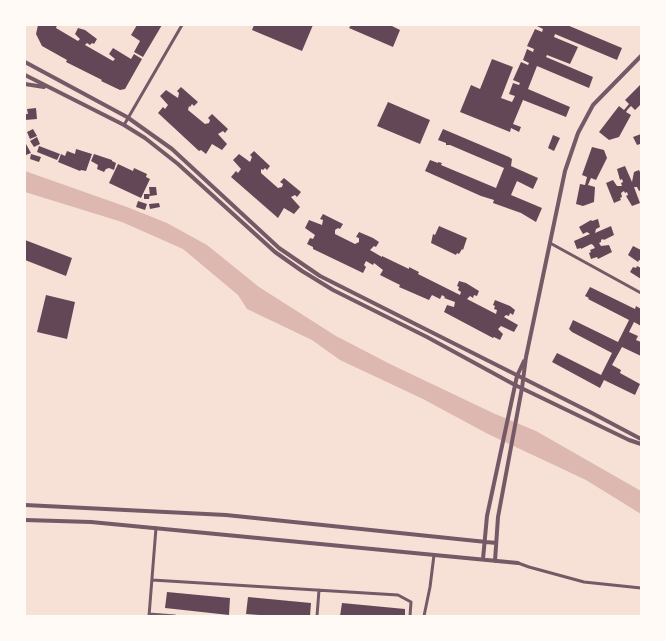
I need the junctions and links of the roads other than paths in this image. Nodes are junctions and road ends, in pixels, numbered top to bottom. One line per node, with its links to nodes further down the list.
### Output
1 (182, 25): 7 (street)
2 (641, 56): 9 (street)
3 (25, 61): 7 (street)
4 (25, 75): 6 (street)
5 (25, 84): 6 (street)
6 (58, 91): 8 (street)
7 (127, 117): 8 (street); 12 (street)
8 (124, 124): 14 (street)
9 (550, 243): 10 (street); 11 (street)
10 (641, 293)
11 (526, 358): 12 (street); 13 (street)
12 (517, 376): 13 (street); 14 (street)
13 (524, 378): 15 (street); 16 (street)
14 (515, 385): 15 (street); 21 (street)
15 (522, 388): 17 (street); 22 (street)
16 (641, 439)
17 (641, 444)
18 (25, 505): 21 (street)
19 (25, 520): 20 (street)
20 (156, 528): 23 (street); 27 (street)
21 (484, 542): 22 (street); 24 (street)
22 (496, 543): 25 (street)
23 (434, 555): 24 (street); 34 (street)
24 (482, 559): 25 (street)
25 (495, 560): 26 (street)
26 (518, 563): 28 (street)
27 (152, 580): 29 (street); 30 (street)
28 (641, 588)
29 (319, 590): 32 (street); 33 (street)
30 (149, 615): 31 (street)
31 (175, 616)
32 (317, 616)
33 (410, 616)
34 (424, 616)

